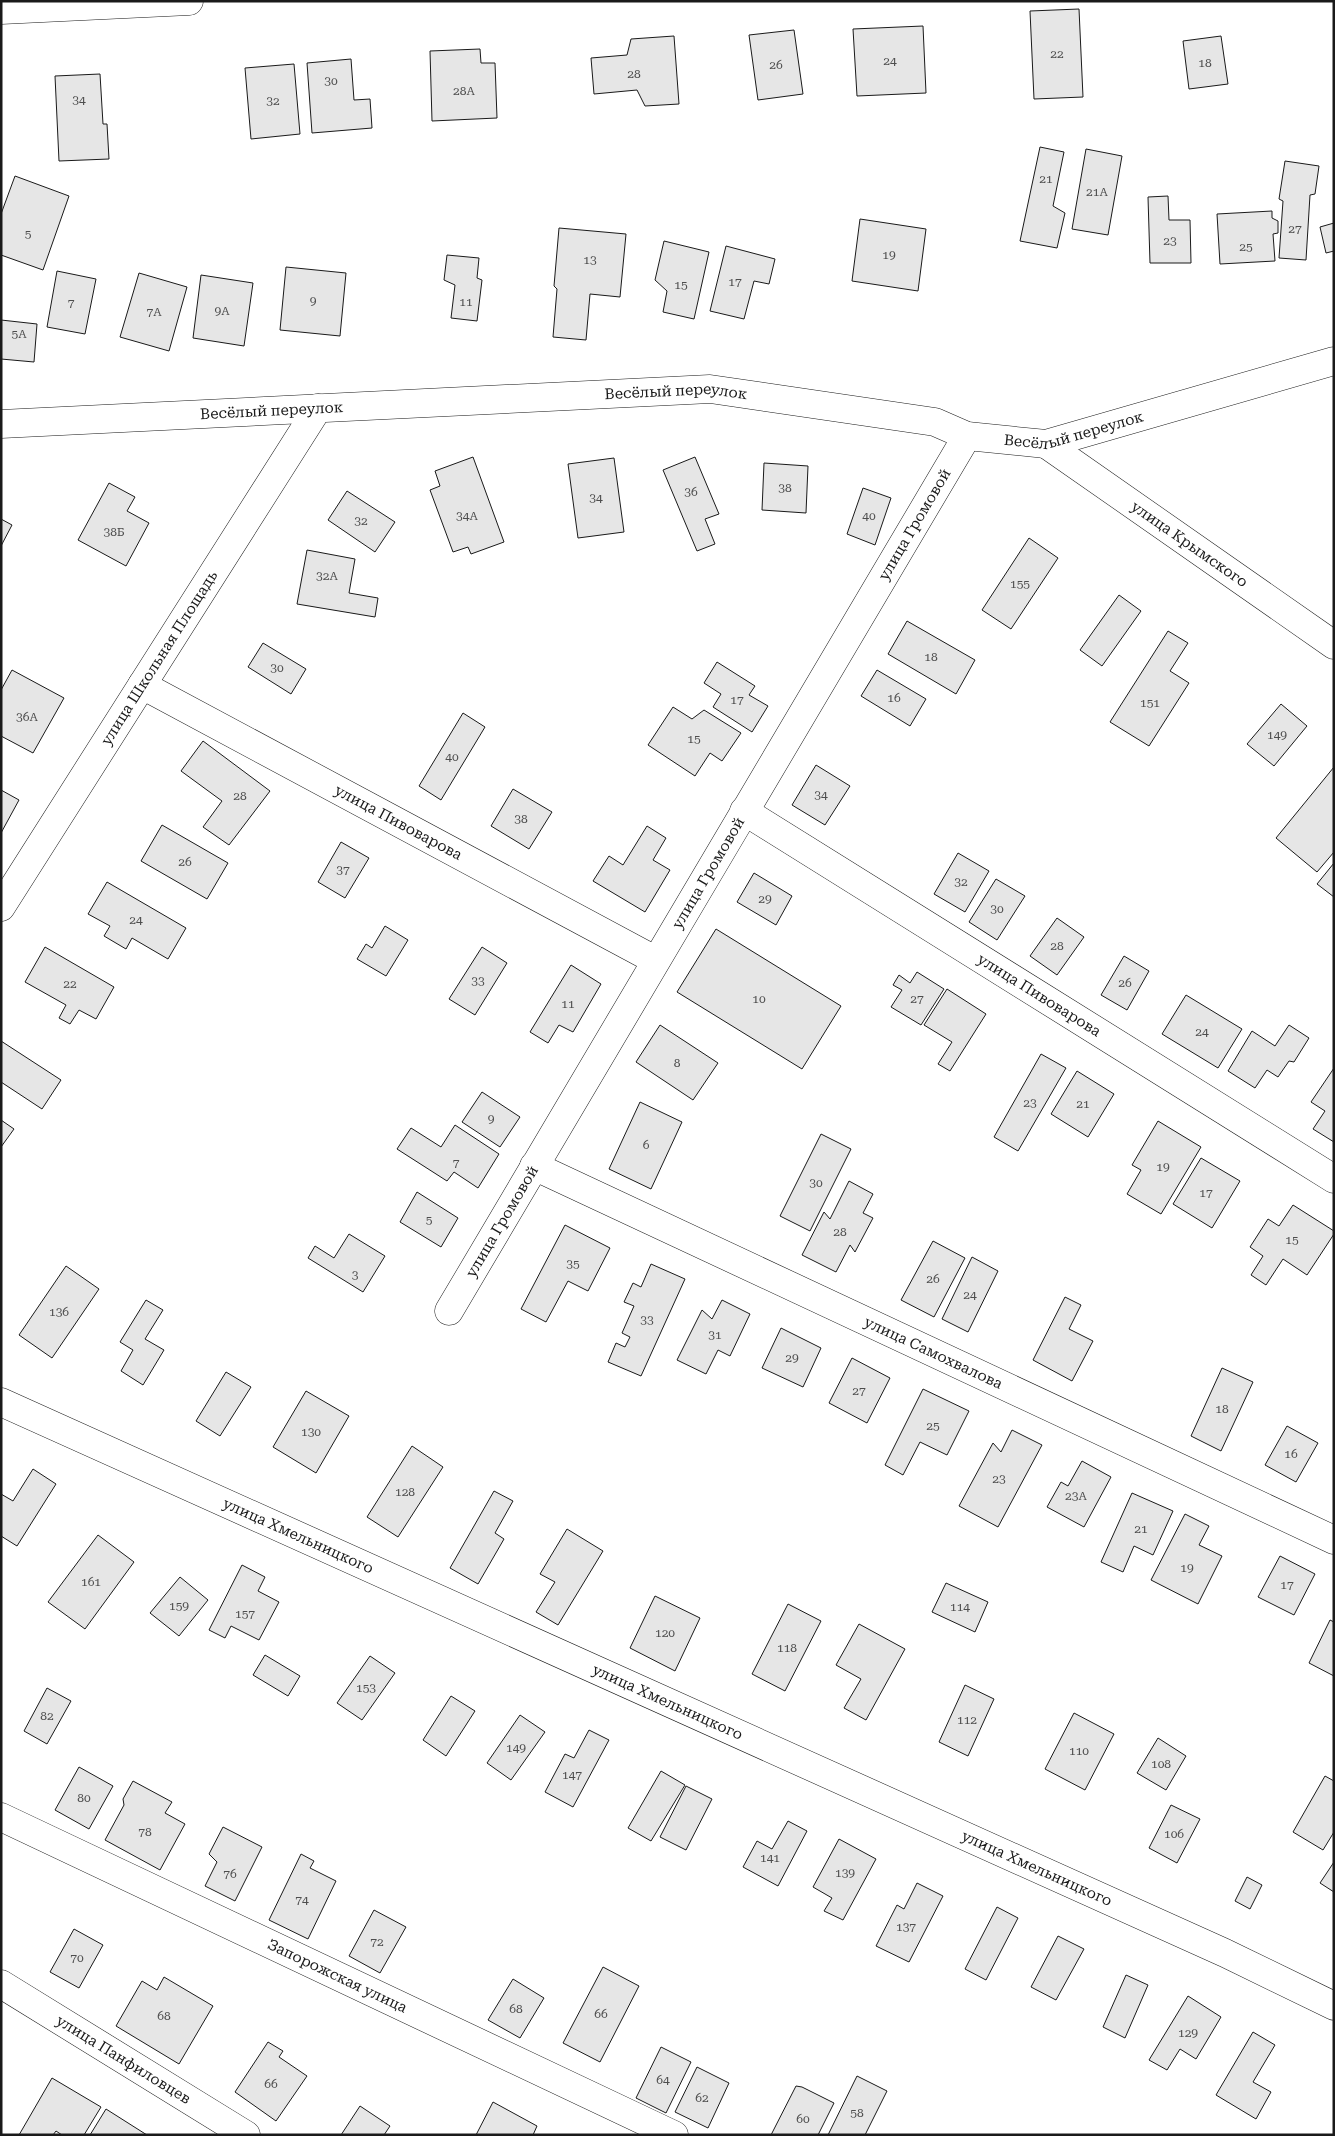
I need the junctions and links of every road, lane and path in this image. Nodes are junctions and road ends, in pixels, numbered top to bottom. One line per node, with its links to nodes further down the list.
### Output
1 (189, 1): 2 (street)
2 (1, 10)
3 (1334, 361): 7 (street, Весёлый переулок)
4 (318, 408): 5 (street, Весёлый переулок); 6 (street, Весёлый переулок); 9 (street, улица Школьная Площадь)
5 (1, 424)
6 (967, 436): 7 (street, Весёлый переулок); 10 (street, улица Громовой)
7 (1046, 444): 8 (street, улица Крымского)
8 (1334, 645)
9 (142, 686): 11 (street, улица Школьная Площадь); 12 (street, улица Пивоварова)
10 (744, 811): 12 (street, улица Громовой); 14 (street, улица Пивоварова)
11 (1, 907)
12 (655, 960): 13 (street, улица Громовой)
13 (534, 1166): 15 (street, улица Громовой); 17 (street, улица Самохвалова)
14 (1334, 1179)
15 (449, 1311)
16 (1, 1402): 20 (street, улица Хмельницкого)
17 (1334, 1540)
18 (1, 1817): 22 (street, Запорожская улица)
19 (1, 1984): 21 (street, улица Панфиловцев)
20 (1334, 2006)
21 (246, 2135)
22 (674, 2135)

